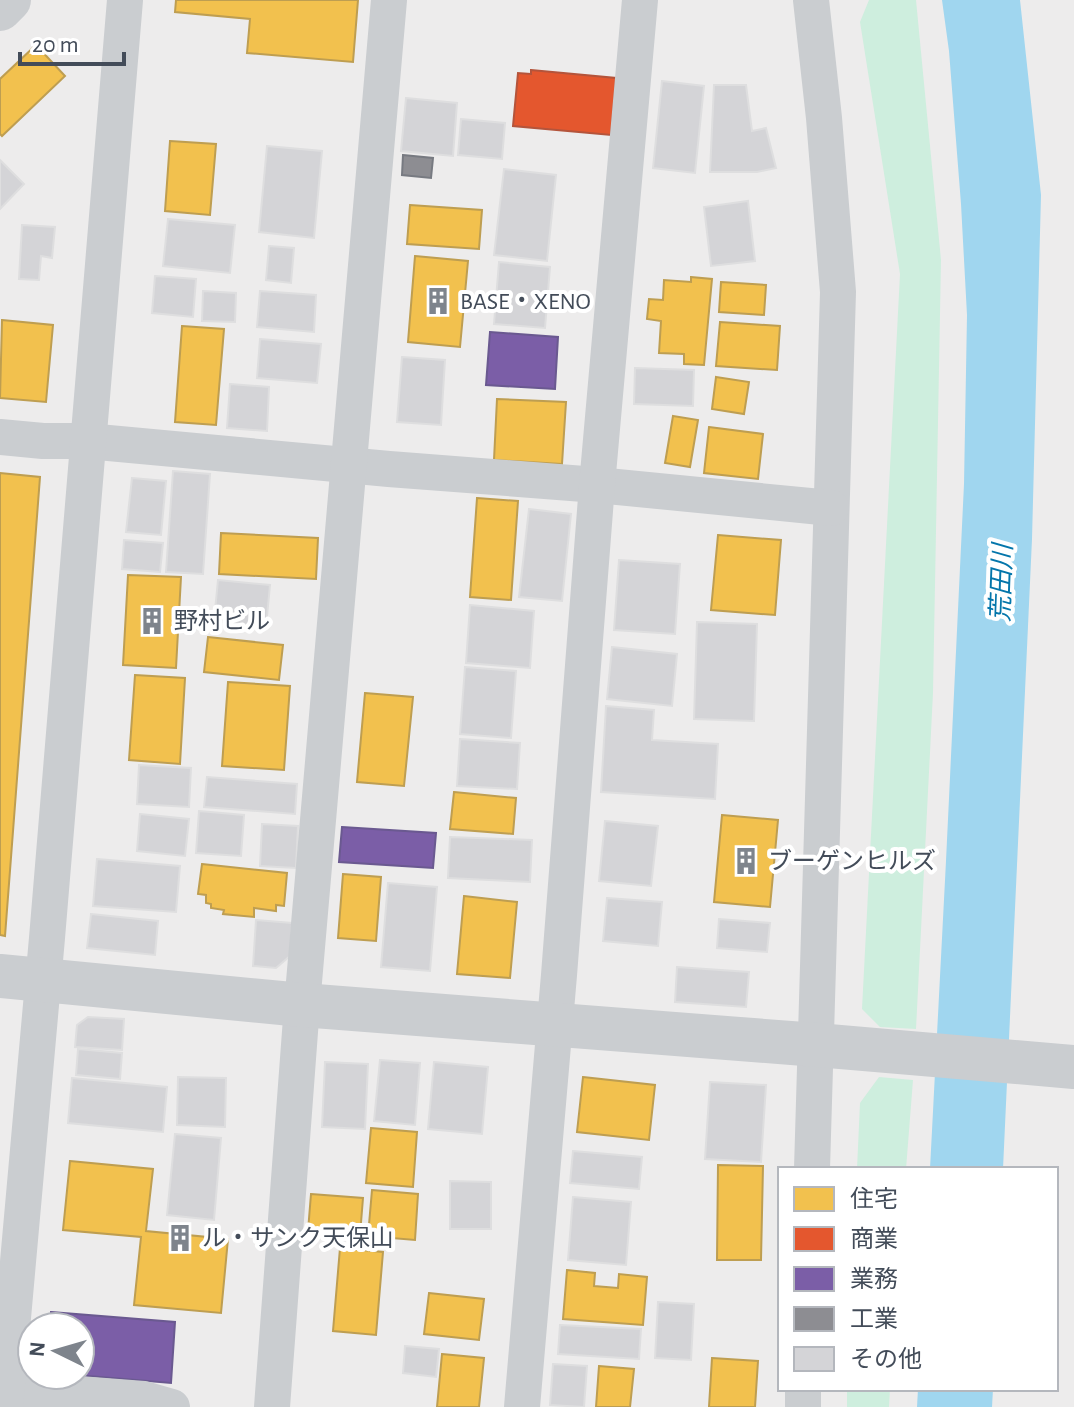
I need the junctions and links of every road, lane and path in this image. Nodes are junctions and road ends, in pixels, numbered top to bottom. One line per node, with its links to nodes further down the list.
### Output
1 (9, 0): 6 (street)
2 (125, 0): 8 (street)
3 (389, 0): 9 (street)
4 (640, 0): 10 (street)
5 (811, 0): 11 (street)
6 (0, 9)
7 (0, 437): 8 (street)
8 (87, 441): 9 (street); 13 (street)
9 (349, 465): 10 (street); 14 (street)
10 (597, 485): 11 (street); 15 (street)
11 (831, 508): 16 (street)
12 (0, 976): 13 (street)
13 (43, 980): 14 (street); 19 (street)
14 (302, 1005): 15 (street); 22 (street)
15 (555, 1025): 16 (street); 23 (street)
16 (817, 1045): 17 (street); 18 (street)
17 (1074, 1067)
18 (812, 1167)
19 (11, 1197): 20 (street)
20 (4, 1395): 21 (street)
21 (172, 1407)
22 (272, 1407)
23 (522, 1407)

